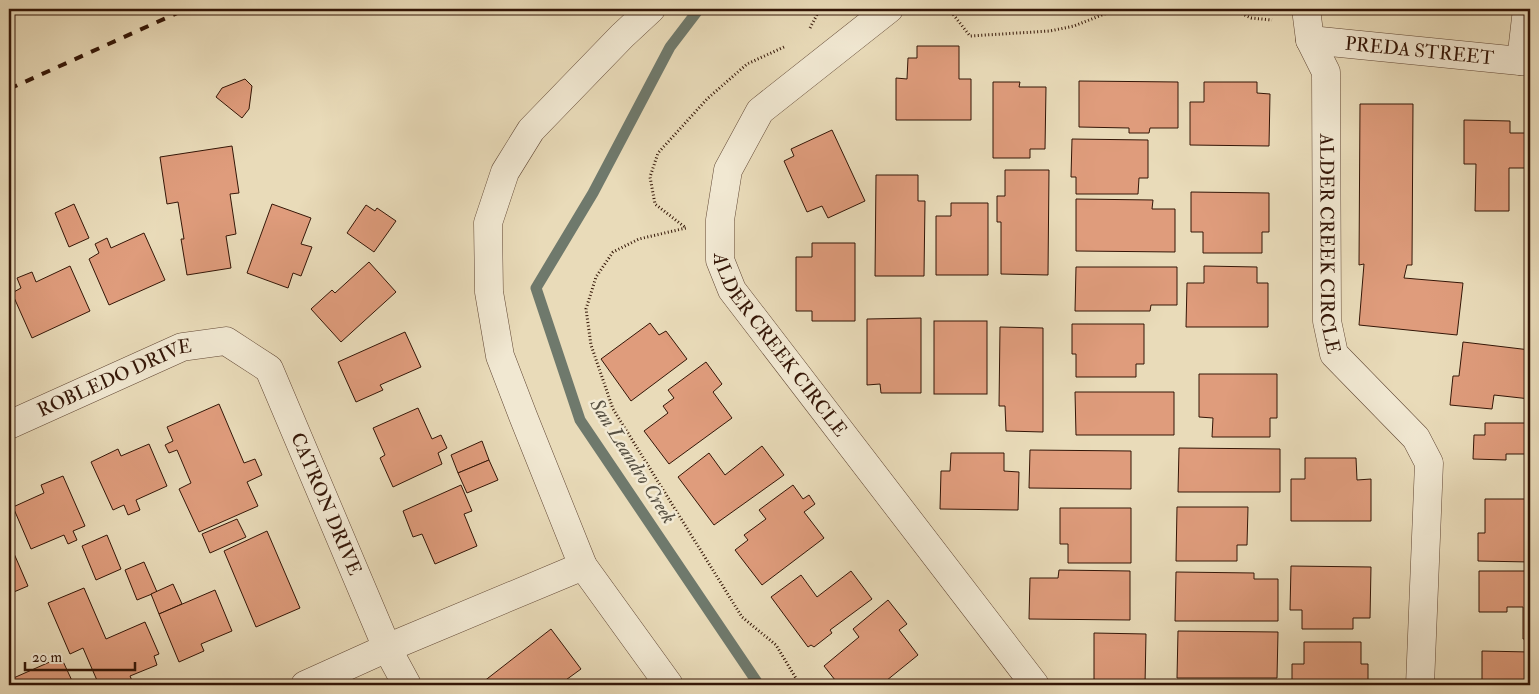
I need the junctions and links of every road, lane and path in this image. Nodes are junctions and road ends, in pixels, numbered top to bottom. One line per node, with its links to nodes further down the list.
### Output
1 (651, 9): 16 (street)
2 (820, 9): 10 (path)
3 (889, 9): 22 (street, ALDER CREEK CIRCLE)
4 (949, 9): 5 (path)
5 (1117, 9)
6 (1232, 9): 9 (path)
7 (1306, 9): 11 (street, ALDER CREEK CIRCLE)
8 (1527, 9): 13 (street)
9 (1272, 20)
10 (808, 31)
11 (1310, 40): 13 (street, PREDA STREET); 23 (street, ALDER CREEK CIRCLE)
12 (788, 46): 21 (path)
13 (1526, 62)
14 (226, 341): 15 (street, ROBLEDO DRIVE); 17 (street, CATRON DRIVE)
15 (9, 425)
16 (583, 566): 17 (street); 20 (street)
17 (387, 648): 18 (street); 19 (street, CATRON DRIVE)
18 (305, 685)
19 (407, 685)
20 (669, 685)
21 (800, 685)
22 (1035, 685)
23 (1420, 685)

